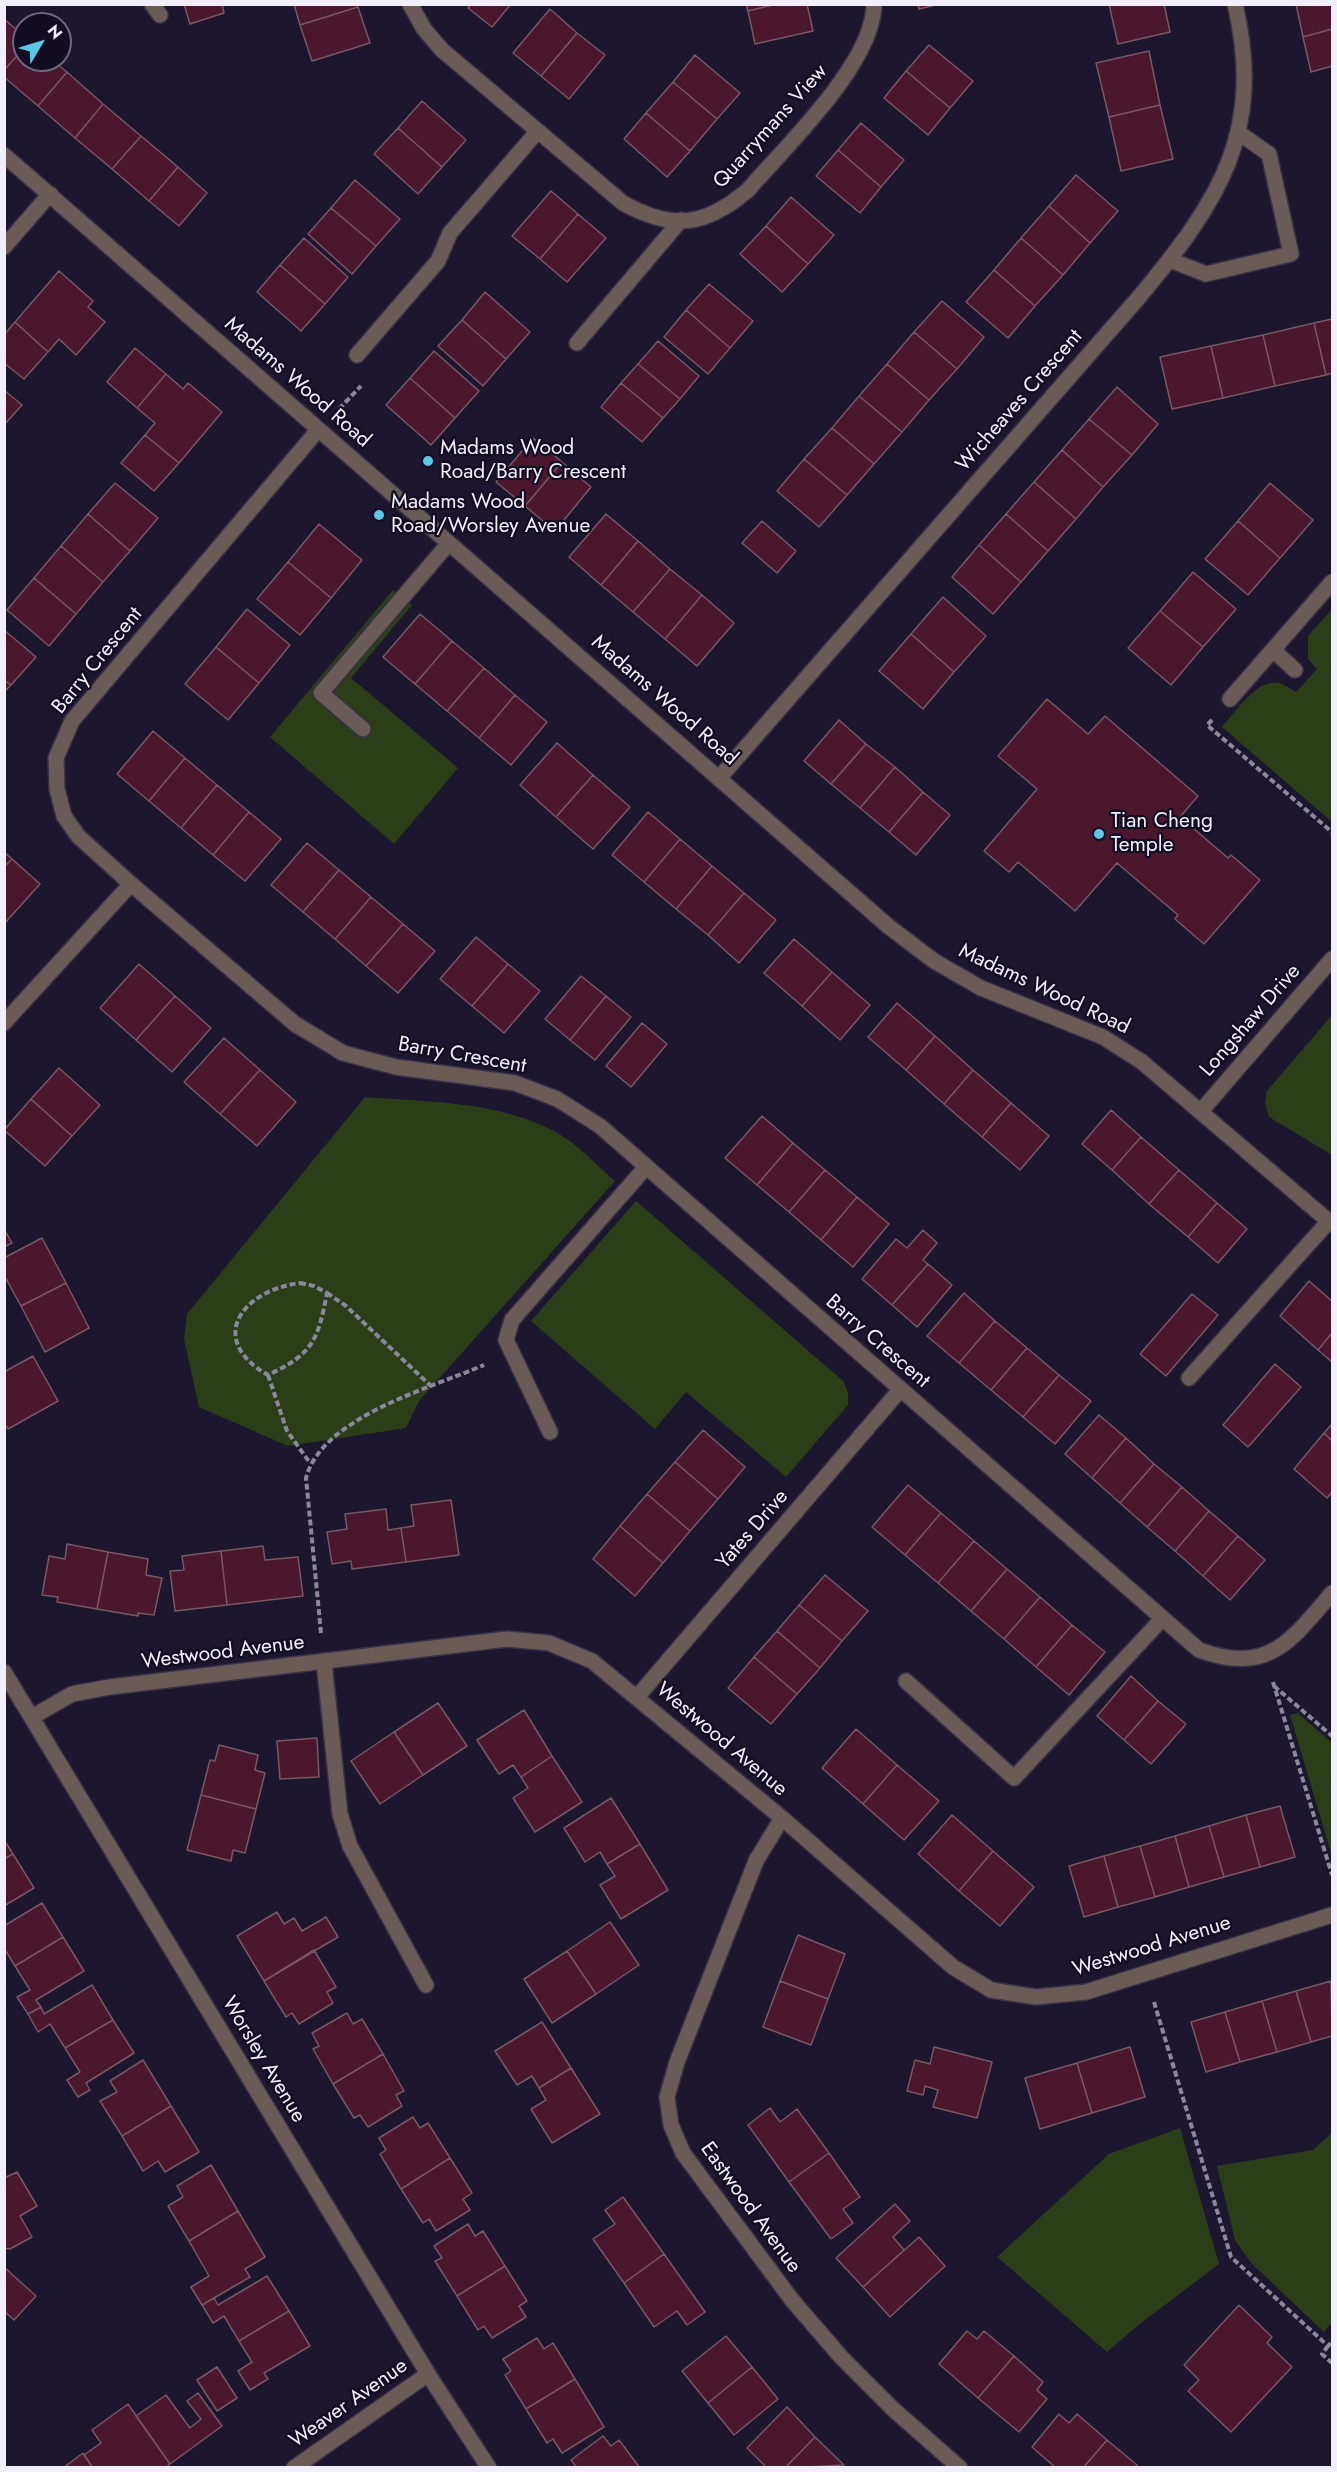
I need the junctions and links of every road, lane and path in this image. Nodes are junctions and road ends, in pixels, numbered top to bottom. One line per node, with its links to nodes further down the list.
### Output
1 (410, 4): 4 (street, Quarrymans View)
2 (874, 4): 8 (street, Quarrymans View)
3 (1235, 4): 5 (street, Wicheaves Crescent)
4 (537, 132): 8 (street, Quarrymans View); 12 (street)
5 (1239, 133): 10 (street, Wicheaves Crescent); 10 (street)
6 (4, 155): 7 (street, Madams Wood Road)
7 (50, 194): 9 (street); 13 (street, Madams Wood Road)
8 (681, 220): 11 (street)
9 (4, 247)
10 (1170, 260): 20 (street, Wicheaves Crescent)
11 (577, 343)
12 (357, 355)
13 (318, 430): 14 (street, Madams Wood Road); 22 (street, Barry Crescent)
14 (449, 543): 19 (street); 20 (street, Madams Wood Road)
15 (1332, 582): 16 (street)
16 (1273, 650): 17 (street); 18 (street)
17 (1295, 669)
18 (1230, 699): 21 (path)
19 (363, 729)
20 (720, 777): 25 (street, Madams Wood Road)
21 (1332, 832)
22 (131, 884): 24 (street); 26 (street, Barry Crescent)
23 (1332, 959): 25 (street, Longshaw Drive)
24 (4, 1023)
25 (1202, 1110): 27 (street, Madams Wood Road)
26 (646, 1167): 29 (street); 33 (street, Barry Crescent)
27 (1331, 1222): 31 (street)
28 (327, 1293): 30 (path); 30 (path); 32 (path)
29 (513, 1353): 32 (path); 34 (street)
30 (268, 1376): 35 (path)
31 (1189, 1378)
32 (432, 1387): 35 (path)
33 (900, 1390): 37 (street, Barry Crescent); 43 (street, Yates Drive)
34 (550, 1432)
35 (310, 1463): 39 (path)
36 (1332, 1593): 38 (street, Barry Crescent)
37 (1162, 1619): 38 (street, Barry Crescent); 41 (street)
38 (1265, 1655): 42 (path)
39 (324, 1662): 43 (street, Westwood Avenue); 44 (street, Westwood Avenue); 50 (street)
40 (4, 1672): 44 (street, Worsley Avenue)
41 (906, 1681)
42 (1274, 1685): 45 (path); 47 (path)
43 (637, 1697): 46 (street, Westwood Avenue)
44 (32, 1717): 54 (street, Worsley Avenue)
45 (1332, 1736)
46 (782, 1818): 49 (street, Westwood Avenue); 57 (street, Eastwood Avenue)
47 (1332, 1875)
48 (1332, 1915): 49 (street, Westwood Avenue)
49 (1146, 1972): 52 (path)
50 (426, 1985)
51 (1332, 2342): 52 (path)
52 (1328, 2346): 53 (path)
53 (1332, 2363)
54 (428, 2374): 55 (street, Weaver Avenue); 56 (street, Worsley Avenue)
55 (294, 2468)
56 (489, 2468)
57 (960, 2468)

